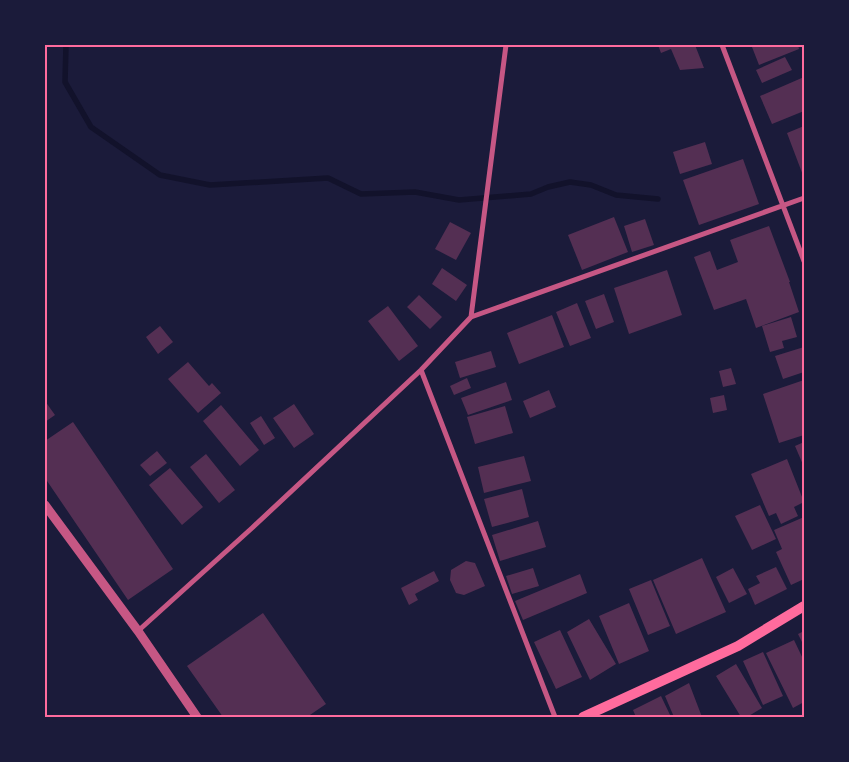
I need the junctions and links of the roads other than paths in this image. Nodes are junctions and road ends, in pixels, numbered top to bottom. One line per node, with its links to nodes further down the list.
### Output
1 (506, 45): 6 (street)
2 (722, 45): 4 (street)
3 (804, 198): 4 (street)
4 (783, 207): 5 (street); 6 (street)
5 (804, 260)
6 (471, 318): 7 (street)
7 (421, 370): 10 (street); 12 (street)
8 (45, 505): 10 (street)
9 (804, 606): 13 (main road)
10 (138, 631): 11 (street)
11 (197, 717)
12 (555, 717)
13 (583, 717)

